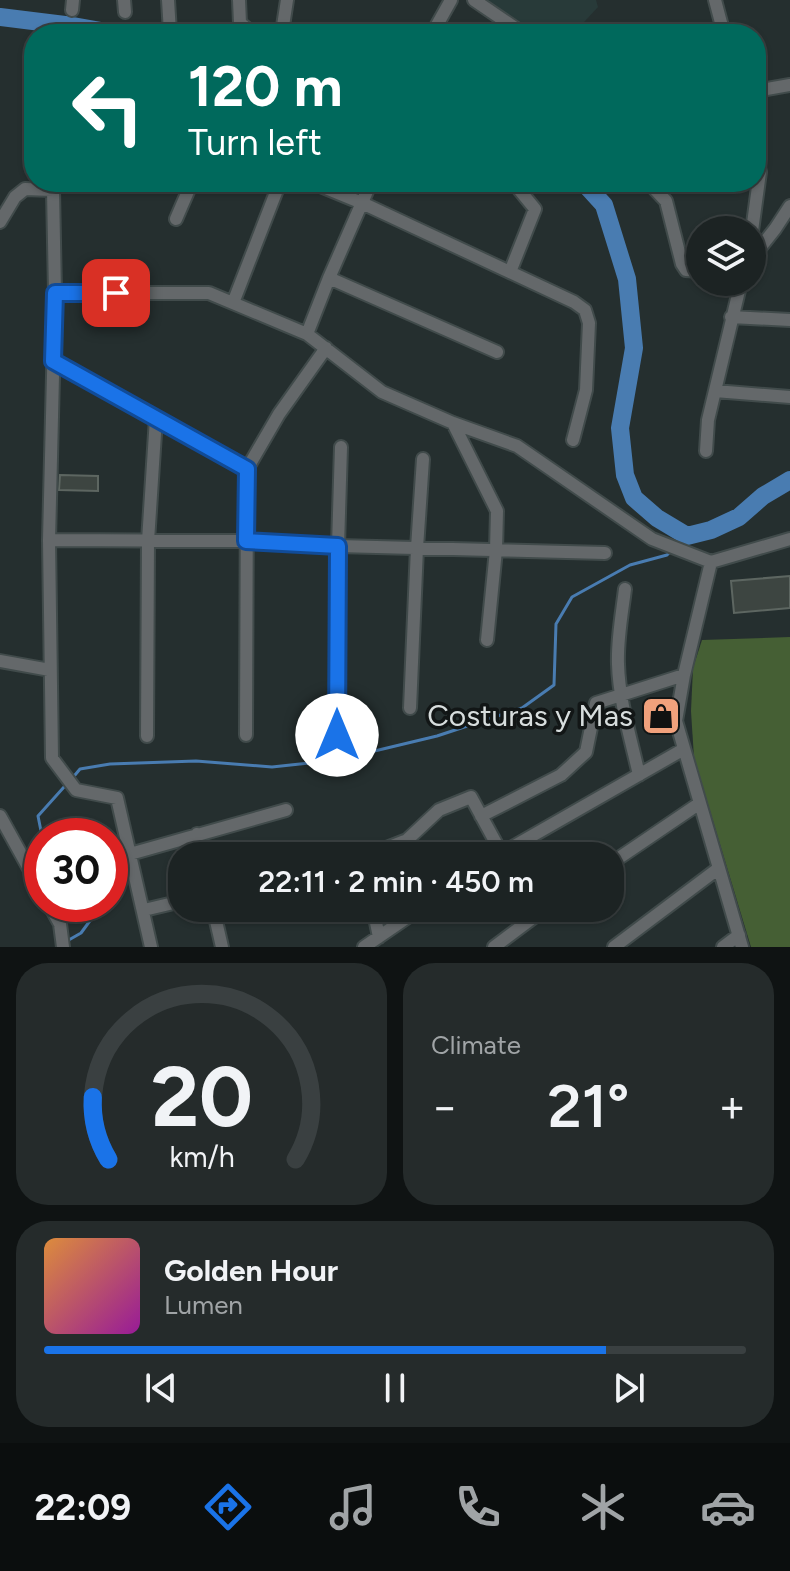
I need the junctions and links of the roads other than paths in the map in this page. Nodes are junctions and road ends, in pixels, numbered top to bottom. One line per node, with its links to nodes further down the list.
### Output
1 (168, 0): 7 (street)
2 (239, 0): 8 (street)
3 (287, 0): 9 (street)
4 (451, 0): 10 (street)
5 (474, 0): 11 (street)
6 (715, 0): 12 (street)
7 (170, 24)
8 (241, 24)
9 (282, 24)
10 (438, 24)
11 (509, 24)
12 (721, 24)
13 (790, 85): 14 (street)
14 (766, 89)
15 (24, 190): 28 (street)
16 (53, 192): 33 (street)
17 (188, 192): 27 (street)
18 (276, 192): 35 (street)
19 (335, 192): 24 (street)
20 (367, 192): 24 (street)
21 (521, 192): 31 (street)
22 (657, 192): 30 (street)
23 (757, 192): 26 (street)
24 (362, 203): 31 (street); 32 (street)
25 (790, 206): 29 (street)
26 (754, 216)
27 (176, 219)
28 (0, 222)
29 (766, 240)
30 (686, 270)
31 (510, 272): 46 (street)
32 (329, 278): 38 (street); 40 (street)
33 (55, 293): 35 (street); 41 (street)
34 (737, 296): 36 (street)
35 (233, 303): 38 (street)
36 (731, 317): 37 (street); 42 (street)
37 (790, 320)
38 (307, 334): 39 (street)
39 (326, 348): 45 (street); 50 (street)
40 (497, 352)
41 (53, 361): 44 (street); 52 (street)
42 (715, 391): 43 (street); 48 (street)
43 (790, 397)
44 (156, 418): 50 (street); 53 (street)
45 (453, 423): 57 (street); 59 (street)
46 (573, 440)
47 (341, 447): 55 (street)
48 (706, 451)
49 (423, 459): 56 (street)
50 (247, 469): 54 (street)
51 (790, 539): 59 (street)
52 (49, 540): 53 (street); 63 (street)
53 (148, 541): 54 (street); 69 (street)
54 (246, 541): 55 (street); 67 (street)
55 (338, 546): 56 (street); 68 (street)
56 (417, 548): 57 (street); 66 (street)
57 (496, 550): 58 (street); 61 (street)
58 (605, 553)
59 (711, 562): 64 (street)
60 (625, 589): 65 (street)
61 (487, 640)
62 (0, 661): 63 (street)
63 (50, 670): 81 (street)
64 (684, 675): 65 (street); 70 (street)
65 (622, 695): 71 (street); 75 (street)
66 (410, 708)
67 (246, 735)
68 (337, 735)
69 (147, 736)
70 (684, 749): 71 (street); 72 (street)
71 (639, 775): 80 (street)
72 (700, 803): 82 (street); 84 (street)
73 (286, 810): 76 (street)
74 (0, 816): 83 (street)
75 (481, 816): 78 (street); 79 (street)
76 (197, 834): 77 (street); 81 (street)
77 (198, 842)
78 (402, 842)
79 (494, 842)
80 (523, 842)
81 (130, 854): 86 (street)
82 (624, 855)
83 (24, 859)
84 (719, 868): 93 (street); 99 (street)
85 (168, 904): 86 (street)
86 (144, 910): 95 (street)
87 (59, 922): 94 (street)
88 (216, 922): 96 (street)
89 (376, 922): 92 (street)
90 (401, 922): 92 (street)
91 (520, 922): 98 (street)
92 (379, 937): 97 (street)
93 (741, 941): 100 (street)
94 (63, 947)
95 (151, 947)
96 (222, 947)
97 (364, 947)
98 (494, 947)
99 (614, 947)
100 (723, 947)

